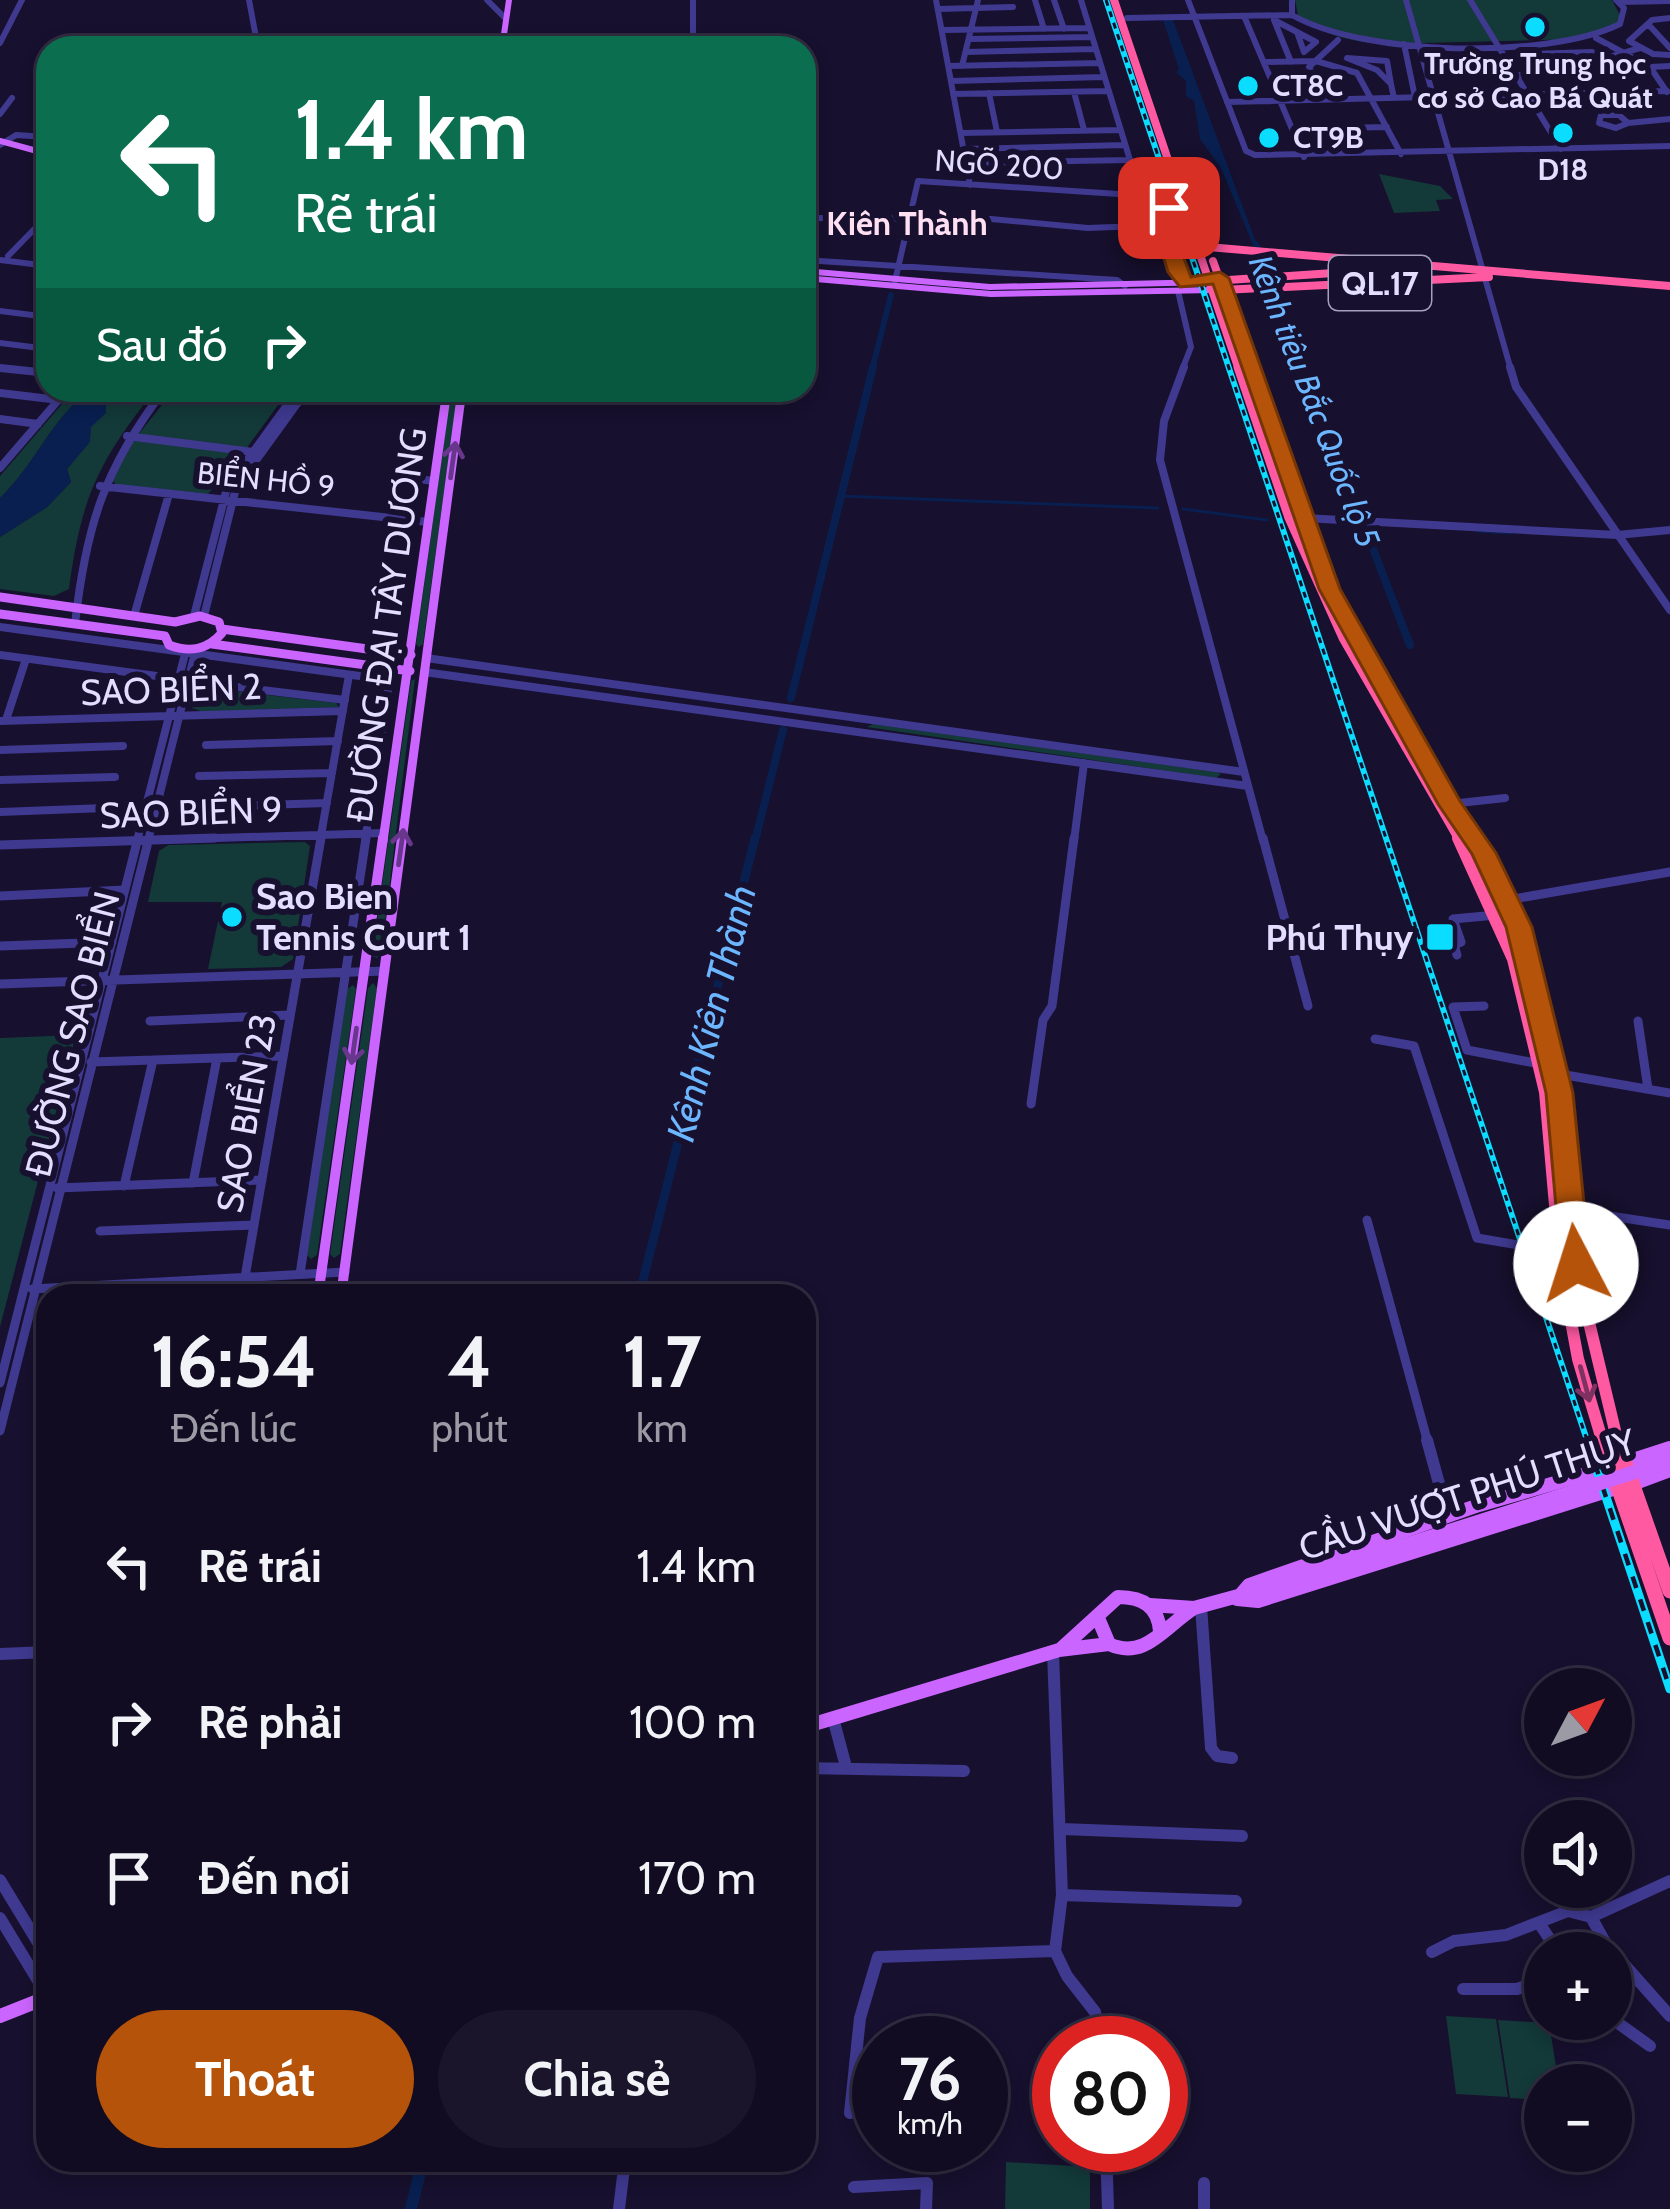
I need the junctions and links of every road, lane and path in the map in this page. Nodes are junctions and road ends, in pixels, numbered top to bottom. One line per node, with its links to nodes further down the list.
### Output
1 (22, 0): 42 (street)
2 (249, 0): 36 (street)
3 (487, 0): 27 (street)
4 (509, 0): 27 (main road)
5 (693, 0): 38 (street)
6 (936, 0): 20 (street)
7 (1035, 0): 29 (street)
8 (1054, 0): 30 (street)
9 (1081, 0): 33 (street)
10 (1118, 0): 23 (highway)
11 (1188, 0): 22 (street)
12 (1264, 0): 24 (street)
13 (1292, 0): 21 (street)
14 (1406, 0): 44 (street)
15 (1471, 0): 41 (street)
16 (1667, 2): 17 (street)
17 (1619, 3): 39 (street)
18 (977, 4): 19 (street); 20 (street); 34 (street)
19 (1012, 4)
20 (938, 9): 31 (street)
21 (1291, 12): 24 (street); 40 (street)
22 (1194, 14): 23 (street); 24 (street); 25 (street); 85 (street)
23 (1123, 15): 115 (highway); 130 (highway)
24 (1272, 15): 25 (street); 32 (street); 49 (street)
25 (1244, 16): 58 (street)
26 (1670, 18): 28 (street)
27 (506, 19): 37 (main road)
28 (1648, 24): 45 (street); 51 (street)
29 (1044, 29): 30 (street); 35 (street)
30 (1064, 29): 33 (street)
31 (942, 31): 34 (street); 62 (street)
32 (1298, 32): 50 (street); 50 (street)
33 (1090, 33): 35 (street); 46 (street)
34 (970, 34): 35 (street); 48 (street)
35 (1019, 34): 47 (street)
36 (256, 36)
37 (504, 36)
38 (693, 36)
39 (1595, 37): 41 (street); 53 (street)
40 (1338, 40): 43 (street); 55 (street)
41 (1496, 42): 44 (street); 66 (street)
42 (0, 44)
43 (1404, 44): 44 (street); 57 (street)
44 (1418, 44): 79 (street)
45 (1640, 48): 51 (street); 53 (street)
46 (1096, 50): 47 (street); 60 (street)
47 (1023, 51): 48 (street); 61 (street)
48 (965, 52): 63 (street)
49 (1287, 52): 50 (street); 59 (street)
50 (1304, 52)
51 (1670, 52)
52 (1550, 53): 54 (street); 67 (street); 67 (street)
53 (1624, 53): 54 (street); 65 (street)
54 (1607, 58): 74 (street)
55 (1316, 61): 59 (street); 81 (street); 83 (street)
56 (1387, 61): 57 (street); 70 (street); 70 (street)
57 (1406, 61): 78 (street)
58 (1264, 62): 59 (street); 84 (street)
59 (1292, 62)
60 (1100, 63): 61 (street); 68 (street)
61 (1027, 64): 63 (street)
62 (948, 66): 63 (street); 69 (street)
63 (962, 66)
64 (1670, 66): 65 (street)
65 (1650, 67): 77 (street)
66 (1516, 75): 67 (street); 76 (street)
67 (1538, 75)
68 (1104, 77): 69 (street); 72 (street)
69 (951, 81): 75 (street)
70 (1391, 85): 82 (street)
71 (1074, 92): 72 (street); 73 (street); 92 (street)
72 (1108, 92): 93 (street)
73 (989, 93): 75 (street); 94 (street)
74 (1600, 93): 76 (street); 77 (street); 87 (street)
75 (953, 94): 95 (street)
76 (1527, 94): 79 (street); 103 (street)
77 (1668, 94)
78 (1415, 97): 79 (street); 82 (street)
79 (1433, 97): 104 (street)
80 (12, 98): 86 (street)
81 (1372, 98): 82 (street); 83 (street); 90 (street)
82 (1394, 98)
83 (1328, 99): 84 (street)
84 (1280, 100): 85 (street); 91 (street)
85 (1228, 102): 106 (street)
86 (0, 114)
87 (1612, 114): 89 (street); 89 (street)
88 (1670, 119): 89 (street)
89 (1624, 125): 102 (street)
90 (1387, 127): 91 (street); 105 (street)
91 (1292, 128): 106 (street)
92 (1084, 130): 93 (street); 94 (street)
93 (1120, 130): 98 (street)
94 (997, 132): 95 (street)
95 (961, 133): 101 (street)
96 (36, 137): 97 (street)
97 (6, 141): 100 (main road)
98 (1125, 146): 101 (street); 107 (street)
99 (1670, 146): 102 (street)
100 (36, 147)
101 (963, 148): 107 (street)
102 (1629, 148): 103 (street)
103 (1561, 149): 104 (street)
104 (1448, 153): 105 (street); 122 (street)
105 (1401, 154): 106 (street)
106 (1304, 157)
107 (966, 163): 109 (street)
108 (1160, 174): 113 (street)
109 (970, 185): 110 (street, NGÕ 200); 112 (street, NGÕ 200)
110 (1149, 196)
111 (816, 218): 112 (street)
112 (908, 222): 113 (street); 119 (street)
113 (1163, 225): 121 (street)
114 (36, 226): 116 (street)
115 (1208, 247): 120 (highway, QL.17); 130 (highway)
116 (3, 257): 117 (street)
117 (36, 261)
118 (816, 261): 119 (street)
119 (898, 266): 127 (street); 131 (street)
120 (1457, 267): 122 (highway, QL.17); 123 (highway, QL.17)
121 (1177, 272): 128 (street); 129 (street)
122 (1482, 272): 132 (highway, QL.17); 133 (highway, QL.17); 166 (street)
123 (1326, 273): 126 (highway, QL.17); 132 (highway)
124 (816, 275): 127 (main road)
125 (816, 275): 134 (main road)
126 (1276, 280): 130 (highway, QL.17); 132 (highway, QL.17)
127 (896, 281): 134 (main road)
128 (1187, 283): 129 (main road); 130 (main road)
129 (1169, 284): 131 (main road)
130 (1218, 285): 135 (main road); 162 (highway); 163 (highway)
131 (1125, 286): 134 (main road)
132 (1332, 286)
133 (1670, 290)
134 (1094, 291): 135 (main road)
135 (1178, 291): 202 (street)
136 (0, 311): 137 (street)
137 (36, 316)
138 (0, 343): 139 (street)
139 (36, 348)
140 (0, 368): 141 (street)
141 (36, 372)
142 (0, 393): 143 (street)
143 (36, 397)
144 (56, 402): 151 (street)
145 (154, 402): 152 (street)
146 (293, 402): 155 (street)
147 (294, 402): 161 (street)
148 (445, 402): 158 (main road, ĐƯỜNG ĐẠI TÂY DƯƠNG)
149 (460, 402): 183 (main road, ĐƯỜNG ĐẠI TÂY DƯƠNG, one-way to 149)
150 (0, 419): 151 (street)
151 (38, 424): 154 (street)
152 (127, 436): 155 (street); 159 (street)
153 (0, 446): 154 (street)
154 (17, 448): 156 (street)
155 (253, 452): 161 (street)
156 (0, 468)
157 (393, 476): 158 (street)
158 (434, 481): 164 (main road, ĐƯỜNG ĐẠI TÂY DƯƠNG)
159 (100, 486): 160 (street, BIỂN HỒ 9); 168 (street)
160 (169, 494): 161 (street, BIỂN HỒ 9); 171 (street)
161 (228, 500): 164 (street, BIỂN HỒ 9); 172 (street)
162 (1289, 518): 163 (highway); 222 (highway)
163 (1304, 518): 166 (street); 209 (highway)
164 (428, 522): 180 (main road, ĐƯỜNG ĐẠI TÂY DƯƠNG)
165 (1670, 530): 166 (street)
166 (1617, 535): 169 (street)
167 (0, 597): 168 (main road)
168 (77, 608): 171 (main road); 174 (street)
169 (1670, 610)
170 (0, 614): 174 (main road)
171 (134, 616): 173 (main road)
172 (199, 616): 173 (main road); 176 (main road)
173 (176, 622): 177 (main road)
174 (75, 624): 177 (main road)
175 (0, 627): 179 (street)
176 (223, 628): 178 (main road); 180 (main road)
177 (165, 636): 179 (main road)
178 (212, 644): 179 (main road); 187 (main road)
179 (190, 651): 186 (street); 188 (street, ĐƯỜNG SAO BIỂN)
180 (409, 655): 183 (main road); 184 (main road, ĐƯỜNG ĐẠI TÂY DƯƠNG)
181 (0, 656): 182 (street)
182 (26, 658): 188 (street); 194 (street)
183 (426, 658): 185 (main road, ĐƯỜNG ĐẠI TÂY DƯƠNG); 189 (street)
184 (407, 671): 185 (main road); 187 (main road); 213 (main road, ĐƯỜNG ĐẠI TÂY DƯƠNG)
185 (424, 672): 190 (street); 226 (main road, ĐƯỜNG ĐẠI TÂY DƯƠNG, one-way to 185)
186 (349, 675): 187 (street); 191 (street, SAO BIỂN 23)
187 (390, 675): 214 (street)
188 (183, 680): 191 (street); 192 (street, ĐƯỜNG SAO BIỂN)
189 (657, 690): 190 (street); 193 (street)
190 (651, 702): 195 (street)
191 (344, 705): 192 (street, SAO BIỂN 2); 196 (street, SAO BIỂN 23)
192 (174, 716): 194 (street, SAO BIỂN 2); 216 (street, ĐƯỜNG SAO BIỂN)
193 (854, 718): 195 (street); 202 (street)
194 (3, 720)
195 (849, 730): 200 (street)
196 (338, 741): 197 (street); 201 (street, SAO BIỂN 23)
197 (206, 745)
198 (124, 746): 199 (street)
199 (0, 749)
200 (1084, 763): 206 (street); 246 (street)
201 (332, 772): 204 (street); 208 (street, SAO BIỂN 23)
202 (1244, 772): 206 (street)
203 (115, 776): 205 (street)
204 (200, 776)
205 (0, 780)
206 (1248, 786): 232 (street)
207 (1504, 798): 209 (street)
208 (327, 803): 210 (street); 215 (street, SAO BIỂN 23)
209 (1450, 804): 221 (highway)
210 (192, 807)
211 (105, 808): 212 (street)
212 (0, 812)
213 (384, 833): 214 (street, SAO BIỂN 9); 227 (main road, ĐƯỜNG ĐẠI TÂY DƯƠNG)
214 (366, 834): 215 (street, SAO BIỂN 9); 228 (street)
215 (322, 835): 216 (street, SAO BIỂN 9); 229 (street, SAO BIỂN 23)
216 (143, 840): 217 (street, SAO BIỂN 9); 219 (street, ĐƯỜNG SAO BIỂN); 230 (street, ĐƯỜNG SAO BIỂN)
217 (0, 845)
218 (1670, 872): 221 (street)
219 (125, 890): 220 (street); 223 (street, ĐƯỜNG SAO BIỂN)
220 (0, 896)
221 (1507, 900): 243 (highway)
222 (1496, 915): 225 (street); 242 (highway)
223 (112, 942): 224 (street); 230 (street, ĐƯỜNG SAO BIỂN)
224 (0, 946)
225 (1457, 955)
226 (385, 971): 227 (street); 257 (main road, ĐƯỜNG ĐẠI TÂY DƯƠNG)
227 (364, 972): 228 (street); 258 (main road, ĐƯỜNG ĐẠI TÂY DƯƠNG, one-way to 258)
228 (345, 973): 229 (street); 259 (street)
229 (297, 974): 230 (street); 234 (street, SAO BIỂN 23)
230 (108, 982): 231 (street); 241 (street, ĐƯỜNG SAO BIỂN)
231 (0, 984)
232 (1309, 1006)
233 (1484, 1006): 242 (street)
234 (290, 1016): 235 (street); 238 (street, SAO BIỂN 23)
235 (149, 1021)
236 (1638, 1021): 244 (street)
237 (1375, 1039): 256 (street)
238 (283, 1056): 239 (street); 247 (street, SAO BIỂN 23)
239 (217, 1058): 240 (street); 248 (street)
240 (153, 1060): 241 (street); 249 (street)
241 (87, 1063): 250 (street, ĐƯỜNG SAO BIỂN)
242 (1540, 1064): 256 (highway)
243 (1554, 1073): 244 (street); 251 (highway)
244 (1648, 1089): 245 (street)
245 (1670, 1093)
246 (1031, 1104)
247 (262, 1180): 248 (street); 253 (street, SAO BIỂN 23)
248 (193, 1183): 249 (street)
249 (124, 1186): 250 (street)
250 (55, 1188): 266 (street, ĐƯỜNG SAO BIỂN)
251 (1570, 1210): 254 (street); 272 (highway)
252 (1367, 1220): 275 (street)
253 (254, 1225): 255 (street); 260 (street, SAO BIỂN 23)
254 (1670, 1225)
255 (100, 1231)
256 (1559, 1252): 272 (highway, one-way to 272)
257 (344, 1272): 258 (street); 265 (main road, ĐƯỜNG ĐẠI TÂY DƯƠNG)
258 (321, 1273): 259 (street); 264 (main road, ĐƯỜNG ĐẠI TÂY DƯƠNG)
259 (300, 1274): 260 (street)
260 (245, 1277): 261 (street)
261 (177, 1281): 262 (street); 263 (street)
262 (128, 1284)
263 (177, 1284)
264 (320, 1284)
265 (342, 1284)
266 (30, 1290): 267 (street); 268 (street, ĐƯỜNG SAO BIỂN); 269 (street, ĐƯỜNG SAO BIỂN)
267 (36, 1290)
268 (0, 1383)
269 (0, 1431)
270 (1670, 1448): 272 (main road)
271 (1670, 1461): 277 (main road, CẦU VƯỢT PHÚ THỤY, bridge)
272 (1617, 1465): 274 (highway); 275 (main road)
273 (1670, 1470): 274 (main road)
274 (1623, 1486): 276 (highway); 277 (main road); 282 (highway)
275 (1448, 1516): 277 (main road)
276 (1670, 1591)
277 (1238, 1599): 279 (main road)
278 (1150, 1605): 279 (main road); 280 (main road); 281 (main road)
279 (1197, 1607): 281 (main road); 289 (street)
280 (1098, 1618): 283 (main road); 284 (main road)
281 (1160, 1631): 283 (main road)
282 (1670, 1638)
283 (1109, 1644): 284 (main road)
284 (1056, 1651): 287 (main road); 293 (street)
285 (36, 1652): 286 (street)
286 (0, 1654)
287 (833, 1718): 288 (main road); 290 (street)
288 (816, 1723)
289 (1232, 1758)
290 (845, 1763): 291 (street); 292 (street)
291 (816, 1767)
292 (964, 1771)
293 (1062, 1829): 294 (street); 297 (street)
294 (1242, 1837)
295 (0, 1880): 303 (street)
296 (1670, 1881): 299 (street)
297 (1062, 1895): 298 (street); 304 (street)
298 (1236, 1901)
299 (1591, 1917): 301 (street); 312 (street)
300 (0, 1918): 306 (street)
301 (1540, 1923): 302 (street); 305 (street)
302 (1546, 1932)
303 (36, 1939)
304 (1055, 1951): 311 (street); 315 (street)
305 (1432, 1952)
306 (36, 1977)
307 (1524, 1986): 308 (street)
308 (1463, 1989)
309 (36, 2002): 310 (main road)
310 (0, 2016)
311 (1096, 2016)
312 (1670, 2016)
313 (1632, 2033): 314 (street)
314 (1649, 2046)
315 (850, 2113)
316 (624, 2172): 320 (street)
317 (1107, 2172): 322 (street)
318 (1204, 2183): 323 (street)
319 (854, 2187): 321 (street)
320 (619, 2209)
321 (926, 2209)
322 (1108, 2209)
323 (1204, 2209)

